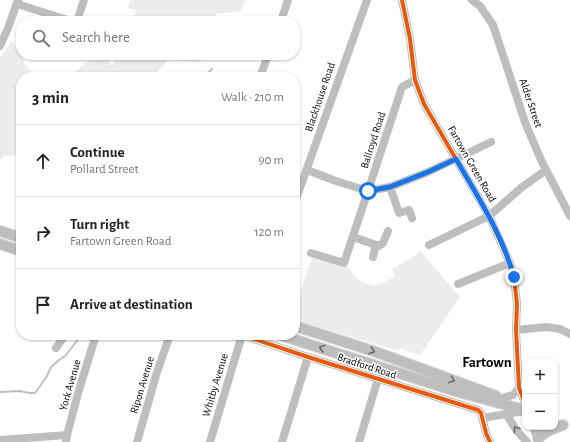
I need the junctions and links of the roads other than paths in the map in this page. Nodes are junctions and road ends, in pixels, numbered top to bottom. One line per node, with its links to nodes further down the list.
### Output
1 (84, 0): 8 (street)
2 (288, 0): 9 (street)
3 (367, 0): 16 (street, Blackhouse Road)
4 (402, 0): 13 (street, Fartown Green Road)
5 (472, 0): 17 (street, Alder Street)
6 (17, 2): 7 (street); 10 (street)
7 (57, 16)
8 (79, 16)
9 (283, 16)
10 (0, 46)
11 (266, 60): 12 (street)
12 (262, 72)
13 (416, 80): 15 (street, Fartown Green Road); 20 (street, Ballroyd Road)
14 (491, 142): 15 (street)
15 (456, 159): 18 (street); 21 (street, Fartown Green Road)
16 (307, 170): 19 (street, Blackhouse Road); 20 (street)
17 (546, 170): 21 (street); 22 (street, Alder Street)
18 (390, 187): 20 (street); 23 (street)
19 (300, 189)
20 (368, 191): 27 (street, Ballroyd Road)
21 (489, 216): 30 (street); 34 (street, Fartown Green Road)
22 (570, 216)
23 (412, 218)
24 (0, 231): 26 (main road)
25 (388, 231): 29 (street)
26 (16, 236)
27 (353, 237): 29 (street); 32 (street, Ballroyd Road)
28 (0, 244): 31 (main road)
29 (376, 245): 33 (street)
30 (429, 245)
31 (16, 249)
32 (310, 253)
33 (373, 257)
34 (510, 263): 35 (street); 37 (street, Fartown Green Road)
35 (458, 284)
36 (300, 328): 50 (main road, one-way to 50)
37 (516, 330): 38 (street); 48 (street, Fartown Green Road)
38 (570, 334)
39 (62, 340): 45 (street)
40 (95, 340): 58 (street, York Avenue)
41 (168, 340): 61 (street, Ripon Avenue)
42 (241, 340): 62 (street, Whitby Avenue)
43 (257, 340): 46 (street, Bradford Road)
44 (295, 340): 52 (main road, Bradford Road, one-way to 44)
45 (56, 348)
46 (308, 357): 47 (street, Bradford Road); 63 (street)
47 (378, 379): 55 (street, Bradford Road); 64 (street)
48 (519, 388): 49 (street, Fartown Green Road); 50 (street)
49 (522, 396)
50 (502, 398): 51 (main road)
51 (522, 408)
52 (522, 409)
53 (522, 411): 54 (street)
54 (506, 414): 55 (street); 66 (street, one-way to 54)
55 (482, 418): 65 (street)
56 (563, 425): 60 (main road)
57 (534, 430): 60 (street)
58 (66, 439): 59 (street)
59 (0, 440)
60 (538, 440)
61 (136, 442)
62 (210, 442)
63 (282, 442)
64 (359, 442)
65 (490, 442)
66 (527, 442)

